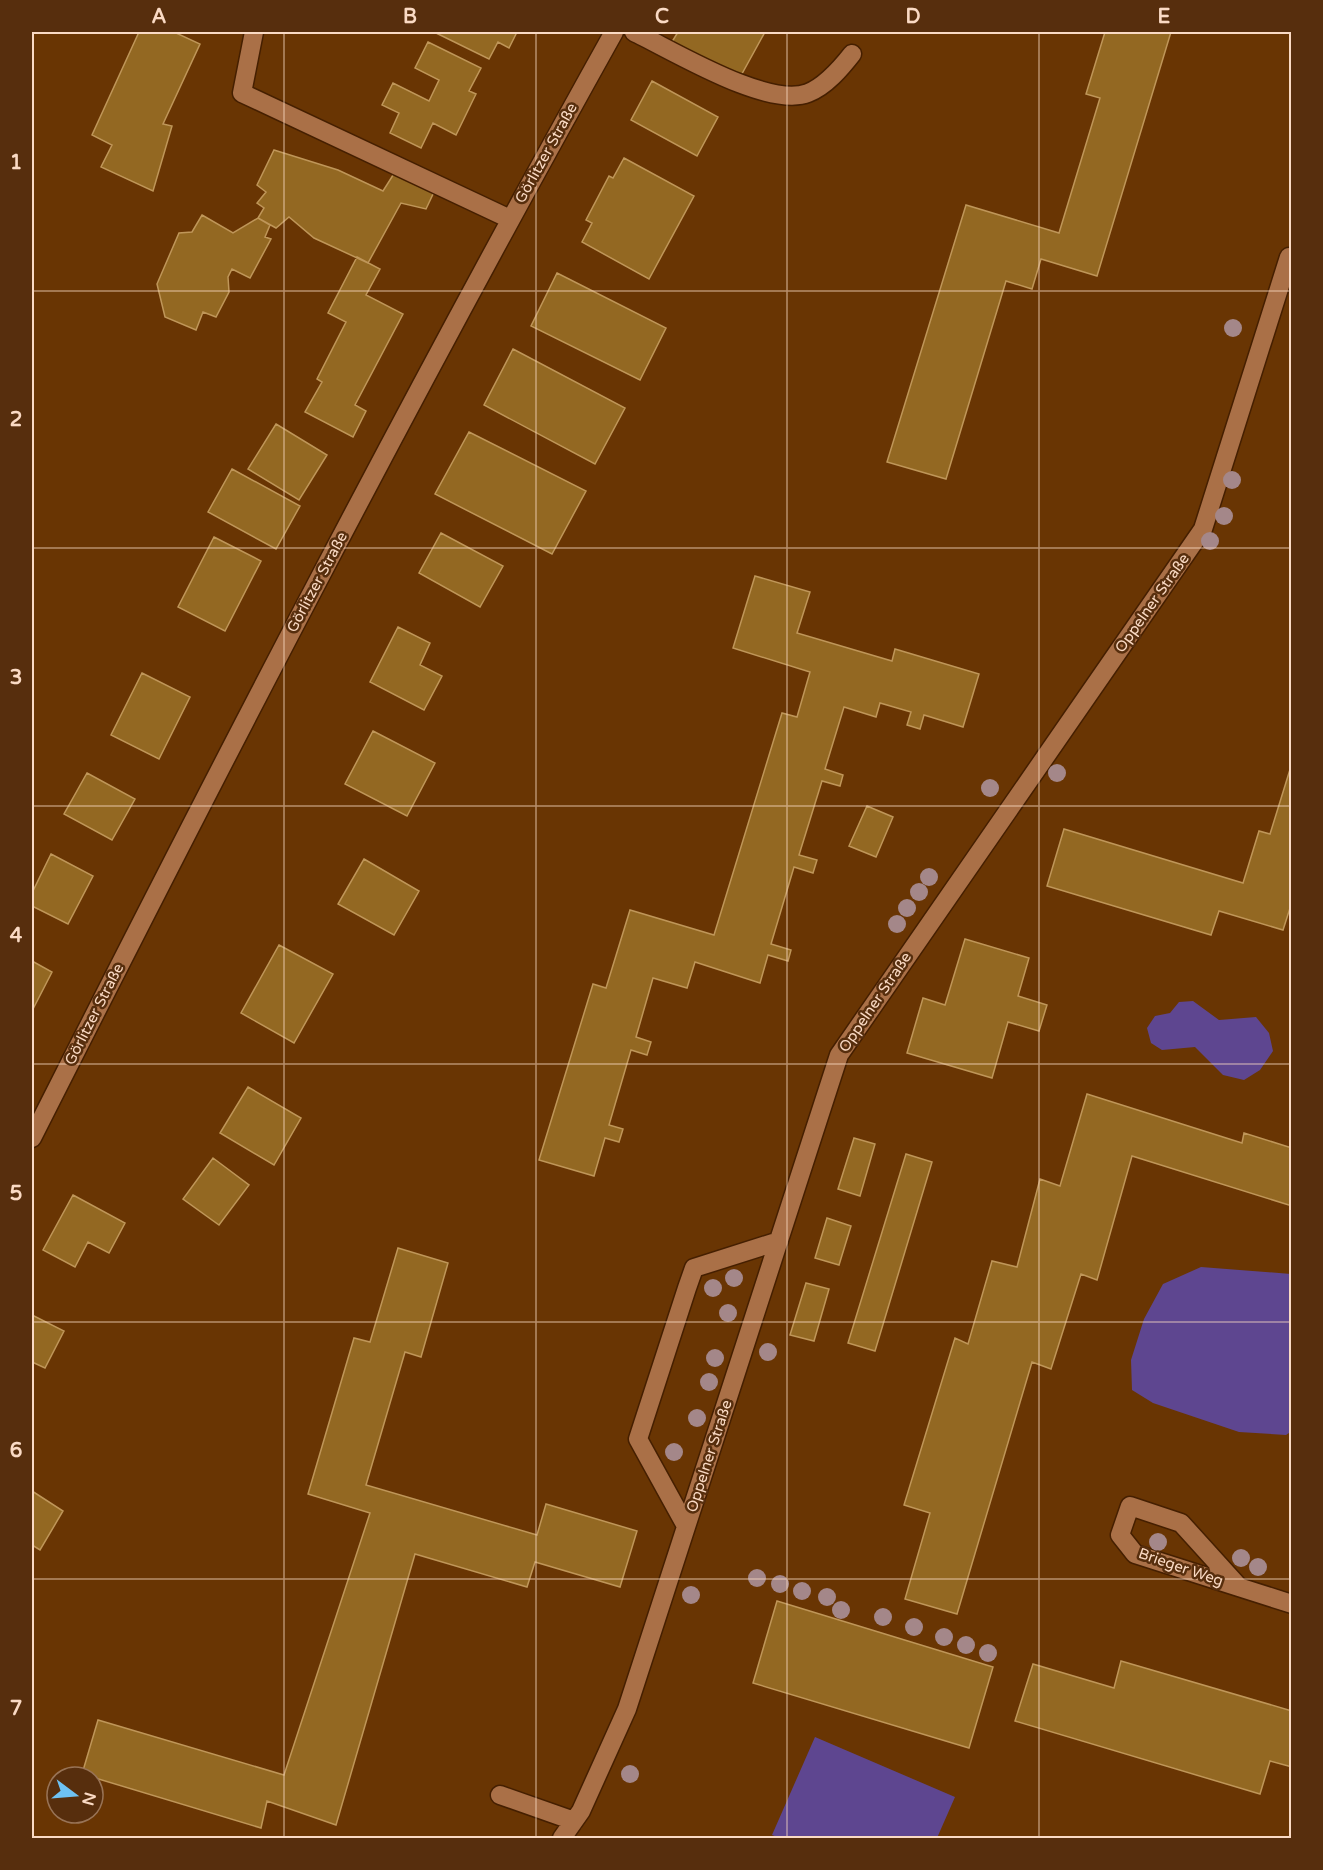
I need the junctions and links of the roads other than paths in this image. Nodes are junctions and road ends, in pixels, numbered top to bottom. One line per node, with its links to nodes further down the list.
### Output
1 (254, 32): 5 (street)
2 (614, 32): 5 (street, Görlitzer Straße)
3 (634, 32): 4 (street)
4 (852, 54)
5 (510, 219): 7 (street, Görlitzer Straße)
6 (1291, 254): 8 (street, Oppelner Straße)
7 (32, 1138)
8 (779, 1241): 9 (street, Oppelner Straße); 9 (street)
9 (686, 1526): 13 (street, Oppelner Straße)
10 (1239, 1587): 10 (street, Brieger Weg); 11 (street, Brieger Weg)
11 (1292, 1604)
12 (500, 1795): 13 (street)
13 (574, 1821): 14 (street, Oppelner Straße)
14 (562, 1839)

